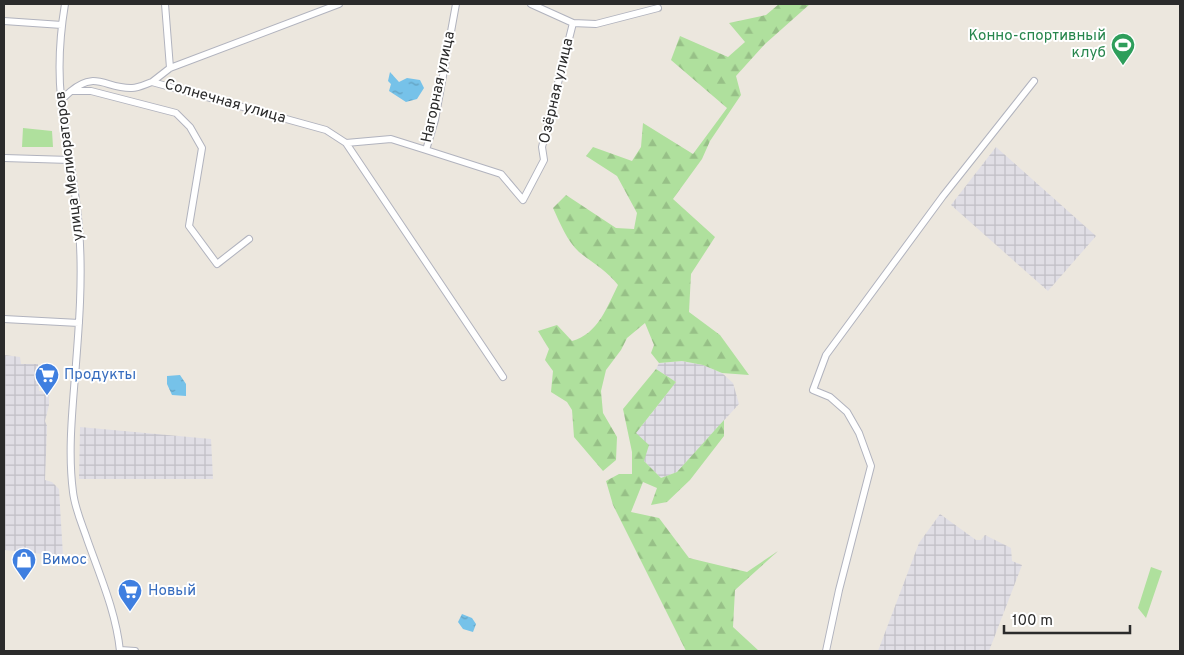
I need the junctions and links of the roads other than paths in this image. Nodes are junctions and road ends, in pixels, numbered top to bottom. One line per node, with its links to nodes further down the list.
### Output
1 (65, 4): 9 (street, улица Мелиораторов)
2 (165, 4): 10 (street)
3 (339, 4): 10 (street, Солнечная улица)
4 (456, 4): 16 (street, Нагорная улица)
5 (531, 4): 8 (street, Озёрная улица)
6 (658, 8): 8 (street)
7 (4, 21): 9 (street)
8 (573, 24): 16 (street, Озёрная улица)
9 (62, 25): 14 (street, улица Мелиораторов)
10 (170, 68): 12 (street, Солнечная улица)
11 (1034, 81): 25 (street)
12 (152, 82): 13 (street); 15 (street, Солнечная улица)
13 (71, 91): 14 (street); 19 (street)
14 (61, 100): 18 (street, улица Мелиораторов)
15 (346, 142): 16 (street, Нагорная улица); 22 (street)
16 (426, 150)
17 (4, 158): 18 (street)
18 (70, 160): 21 (street, улица Мелиораторов)
19 (248, 239)
20 (4, 319): 21 (street)
21 (79, 323): 23 (street, улица Мелиораторов)
22 (503, 378)
23 (120, 651): 24 (street)
24 (135, 651)
25 (826, 651)

